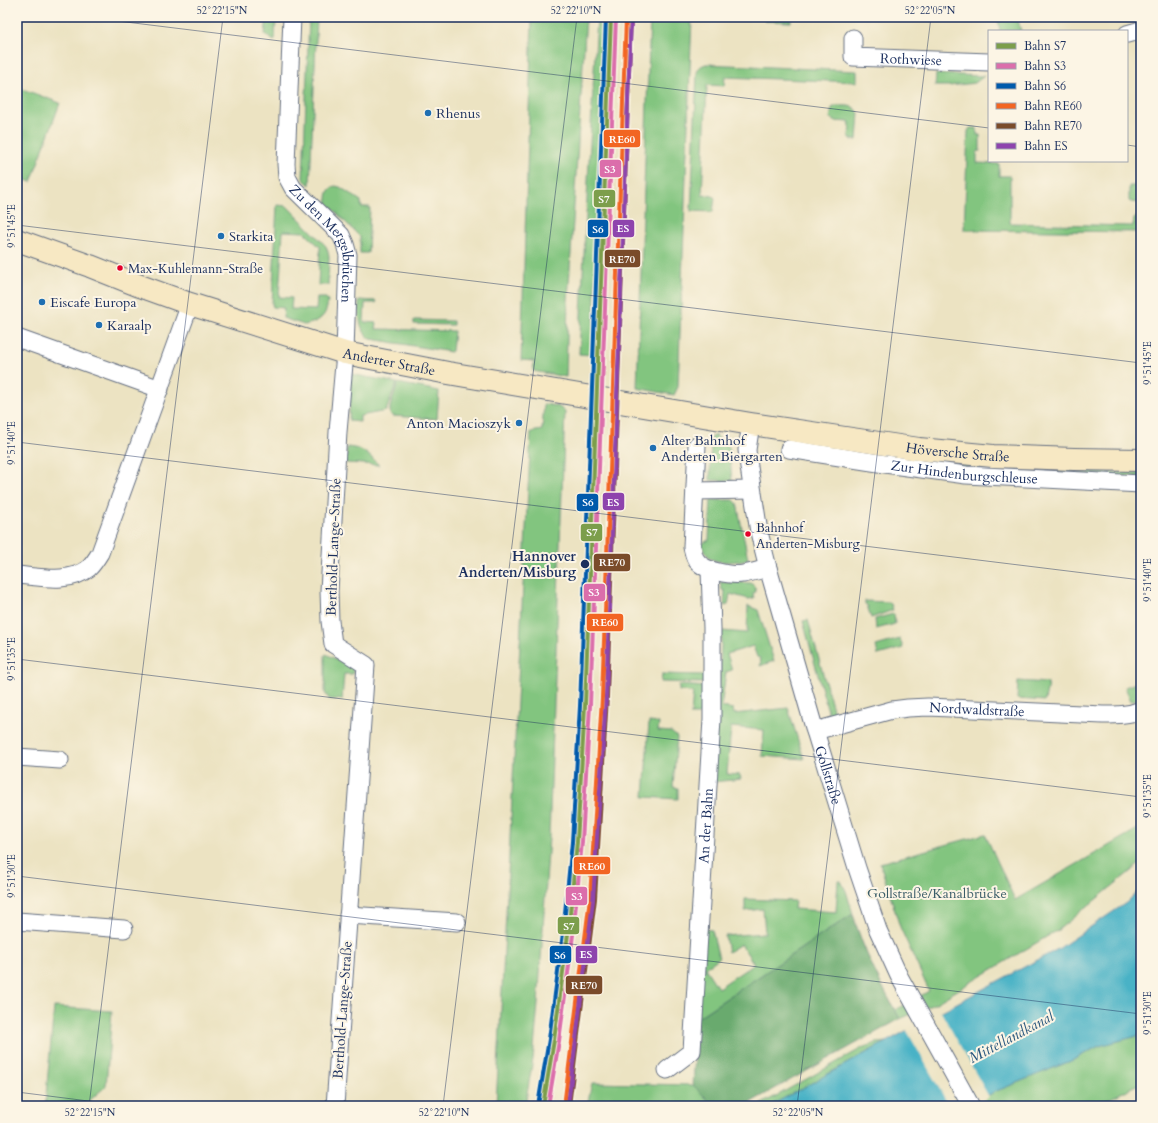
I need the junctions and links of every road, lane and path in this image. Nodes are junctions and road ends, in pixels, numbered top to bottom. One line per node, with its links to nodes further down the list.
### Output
1 (292, 17): 9 (street, Zu den Mergelbrüchen)
2 (1141, 30): 3 (street)
3 (1128, 34)
4 (853, 38): 5 (street, Rothwiese)
5 (988, 62)
6 (17, 240): 7 (main road, Anderter Straße)
7 (190, 304): 9 (main road, Anderter Straße); 10 (street)
8 (17, 338): 10 (street)
9 (345, 353): 11 (main road, Anderter Straße); 26 (street, Berthold-Lange-Straße)
10 (160, 389): 21 (street)
11 (751, 424): 12 (main road, Anderter Straße); 17 (street, Gollstraße)
12 (776, 428): 15 (main road, Höversche Straße)
13 (697, 445): 18 (street)
14 (789, 449): 16 (street, Zur Hindenburgschleuse)
15 (1141, 460)
16 (1141, 484)
17 (752, 490): 18 (street); 19 (street, Gollstraße)
18 (695, 491): 20 (street)
19 (768, 568): 20 (street); 23 (street, Gollstraße)
20 (710, 570): 30 (street, An der Bahn)
21 (17, 576)
22 (1141, 710): 23 (street, Nordwaldstraße)
23 (815, 731): 32 (street, Gollstraße)
24 (17, 757): 25 (street)
25 (60, 760)
26 (348, 915): 28 (street); 31 (street, Berthold-Lange-Straße)
27 (17, 921): 29 (street)
28 (457, 922)
29 (124, 929)
30 (667, 1070)
31 (335, 1106)
32 (971, 1106)

